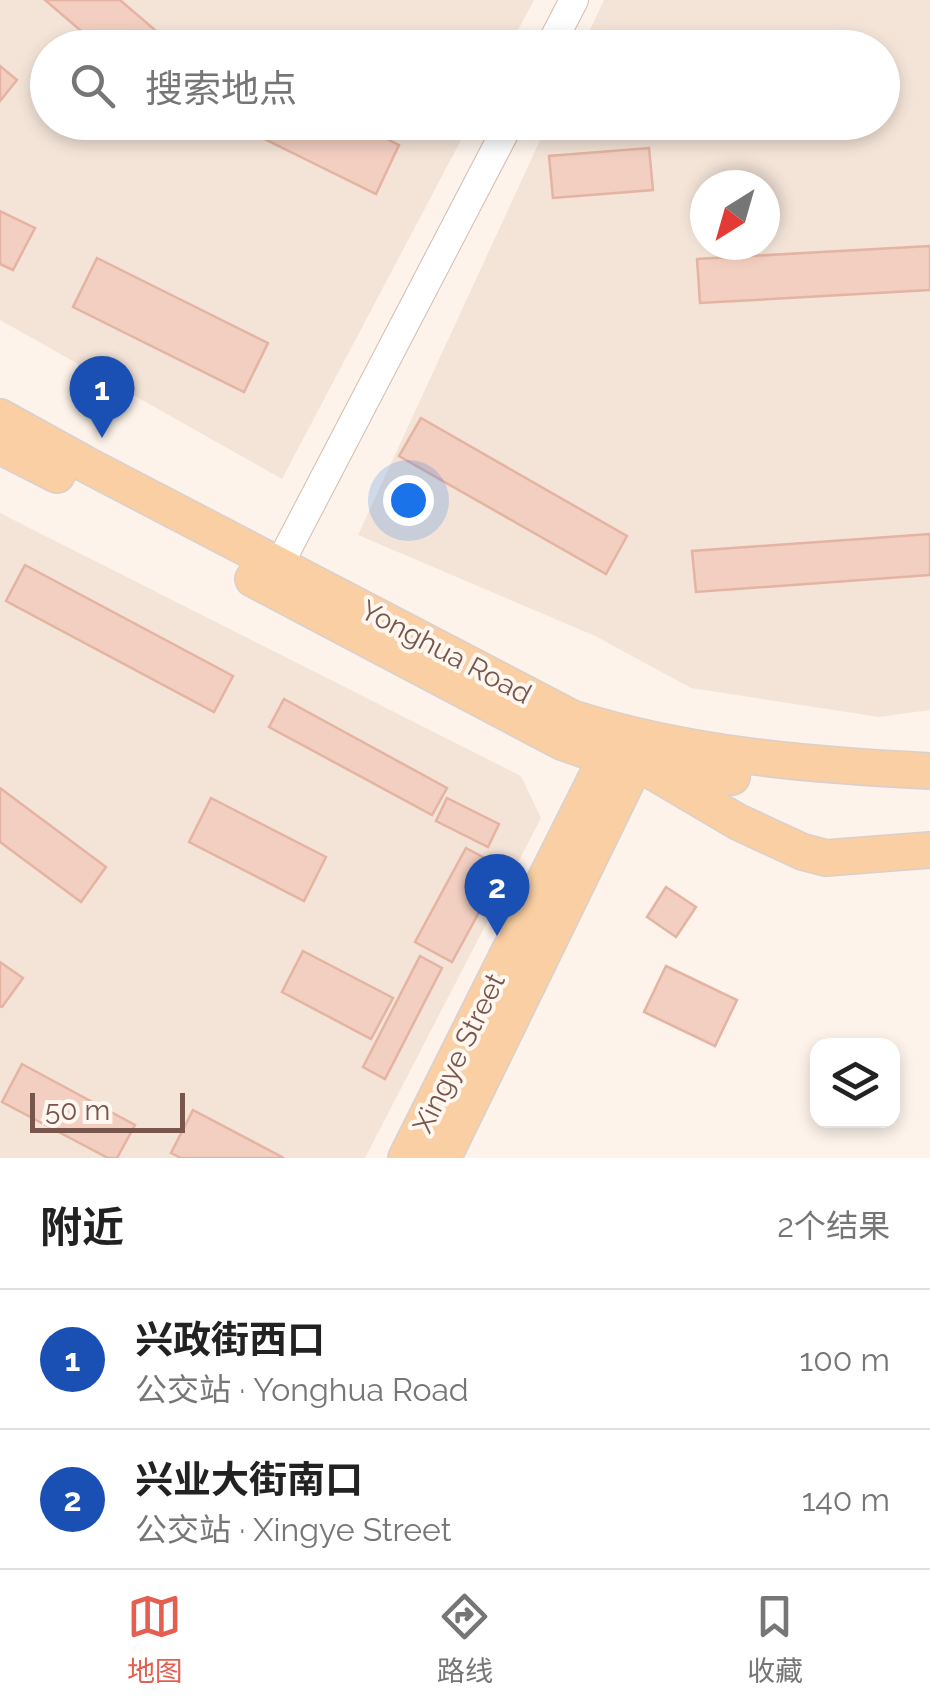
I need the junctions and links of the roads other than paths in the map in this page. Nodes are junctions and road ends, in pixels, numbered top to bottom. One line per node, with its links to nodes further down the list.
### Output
1 (574, 0): 2 (street)
2 (558, 30)
3 (501, 140): 6 (street)
4 (0, 417): 6 (main road, Yonghua Road)
5 (0, 446): 7 (main road, Yonghua Road)
6 (279, 565): 7 (main road, Yonghua Road)
7 (628, 748): 8 (main road, Yonghua Road); 9 (main road, Yonghua Road); 10 (main road); 11 (main road, Xingye Street); 12 (main road, Xingye Street)
8 (930, 771)
9 (930, 794)
10 (930, 850)
11 (406, 1158)
12 (443, 1158)

